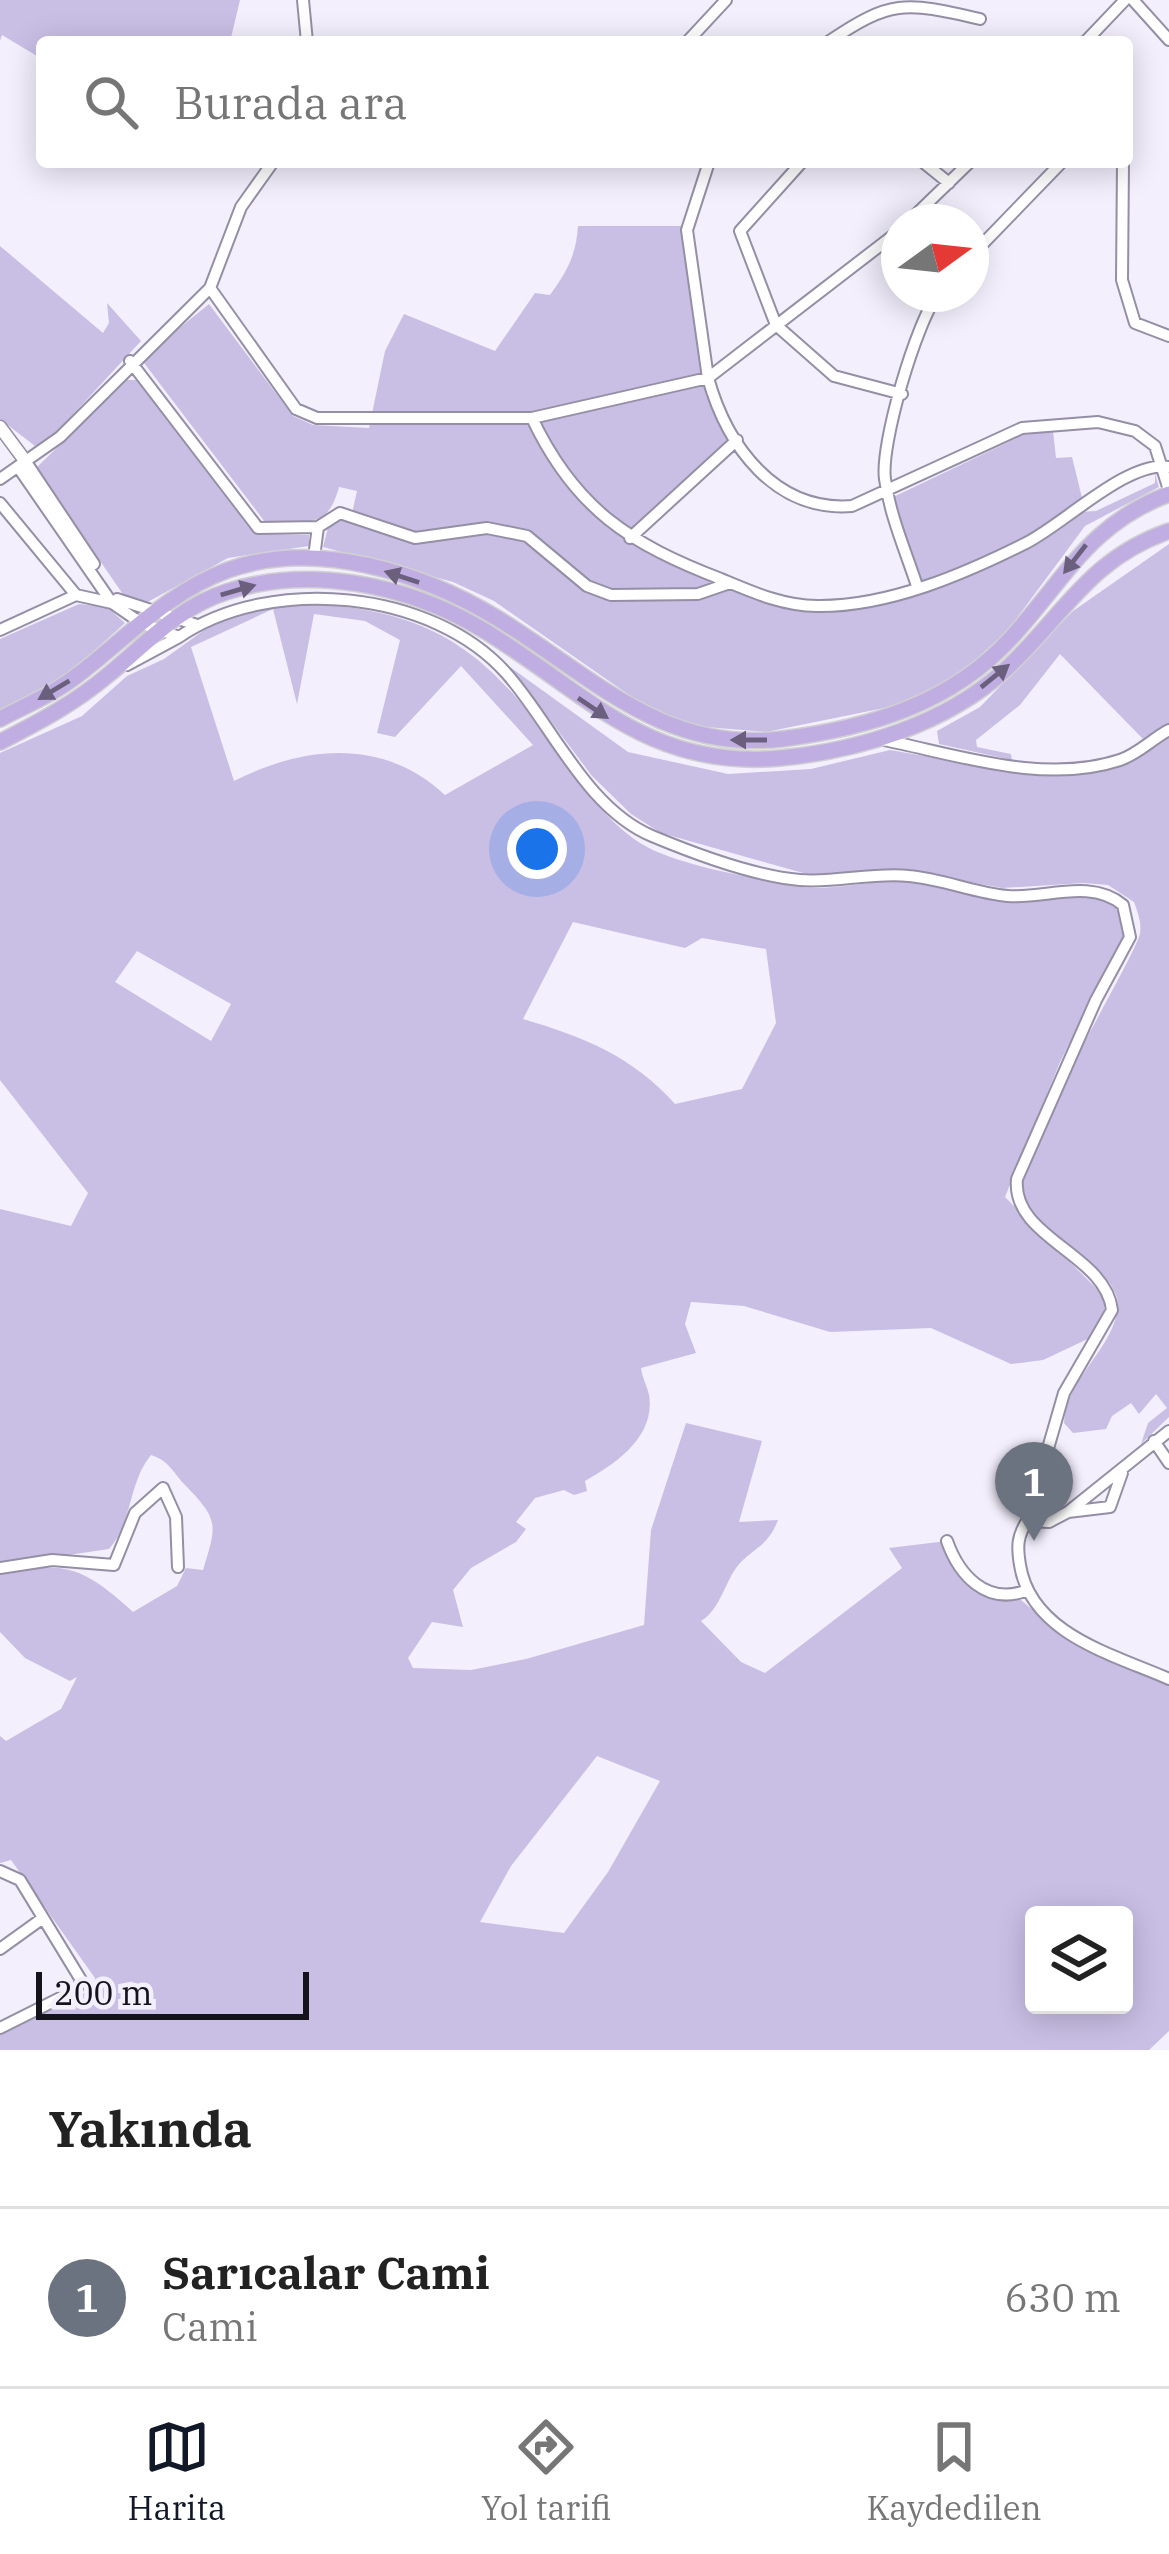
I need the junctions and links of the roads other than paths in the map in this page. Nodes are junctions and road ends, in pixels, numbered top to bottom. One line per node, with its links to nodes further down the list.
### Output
1 (303, 0): 5 (street)
2 (726, 0): 6 (street)
3 (1129, 0): 8 (street); 9 (street)
4 (980, 19): 7 (street)
5 (306, 36)
6 (693, 36)
7 (835, 36)
8 (1091, 36)
9 (1169, 40)
10 (269, 168): 21 (street)
11 (707, 168): 26 (street)
12 (797, 168): 23 (street)
13 (931, 168): 17 (street)
14 (964, 168): 17 (street)
15 (1056, 168): 19 (street)
16 (1123, 168): 24 (street)
17 (950, 183): 18 (street)
18 (927, 204)
19 (989, 237)
20 (881, 247): 23 (street)
21 (210, 288): 25 (street); 28 (street)
22 (928, 312): 27 (street)
23 (776, 325): 26 (street); 27 (street)
24 (1169, 336)
25 (130, 362): 31 (street); 38 (street)
26 (708, 378): 28 (street); 30 (street)
27 (902, 394): 35 (street)
28 (532, 418): 40 (street)
29 (0, 428): 31 (street)
30 (737, 440): 35 (street); 40 (street)
31 (22, 464): 33 (street); 45 (street); 46 (street)
32 (1167, 467): 34 (street); 35 (street); 43 (street)
33 (0, 479)
34 (1169, 493): 37 (main road); 41 (main road, one-way to 41)
35 (888, 494): 43 (street)
36 (0, 503): 44 (street)
37 (1169, 511)
38 (318, 527): 41 (street); 42 (street)
39 (1169, 531): 52 (main road, one-way to 39)
40 (630, 538): 42 (street)
41 (314, 557): 46 (main road)
42 (730, 583): 43 (street)
43 (917, 586)
44 (76, 596): 45 (street); 48 (street)
45 (112, 603): 46 (street)
46 (157, 621): 47 (street); 49 (street); 50 (main road); 51 (main road, one-way to 51); 54 (main road, one-way to 54)
47 (196, 625): 49 (street); 62 (street)
48 (0, 630)
49 (179, 637): 50 (street)
50 (109, 675): 55 (main road)
51 (0, 719)
52 (924, 722): 54 (main road); 56 (street)
53 (1169, 730): 56 (street)
54 (874, 738): 56 (street)
55 (0, 742)
56 (940, 751)
57 (1168, 1430): 58 (street)
58 (1154, 1442): 59 (street); 60 (street)
59 (1169, 1463)
60 (1122, 1473): 61 (street); 61 (street)
61 (1068, 1512): 62 (street)
62 (1027, 1521): 66 (street)
63 (947, 1541): 66 (street)
64 (178, 1567): 65 (street)
65 (0, 1568)
66 (1024, 1591): 67 (street)
67 (1169, 1679)
68 (0, 1871): 69 (street)
69 (43, 1918): 70 (street); 71 (street)
70 (0, 1949)
71 (0, 2028)

